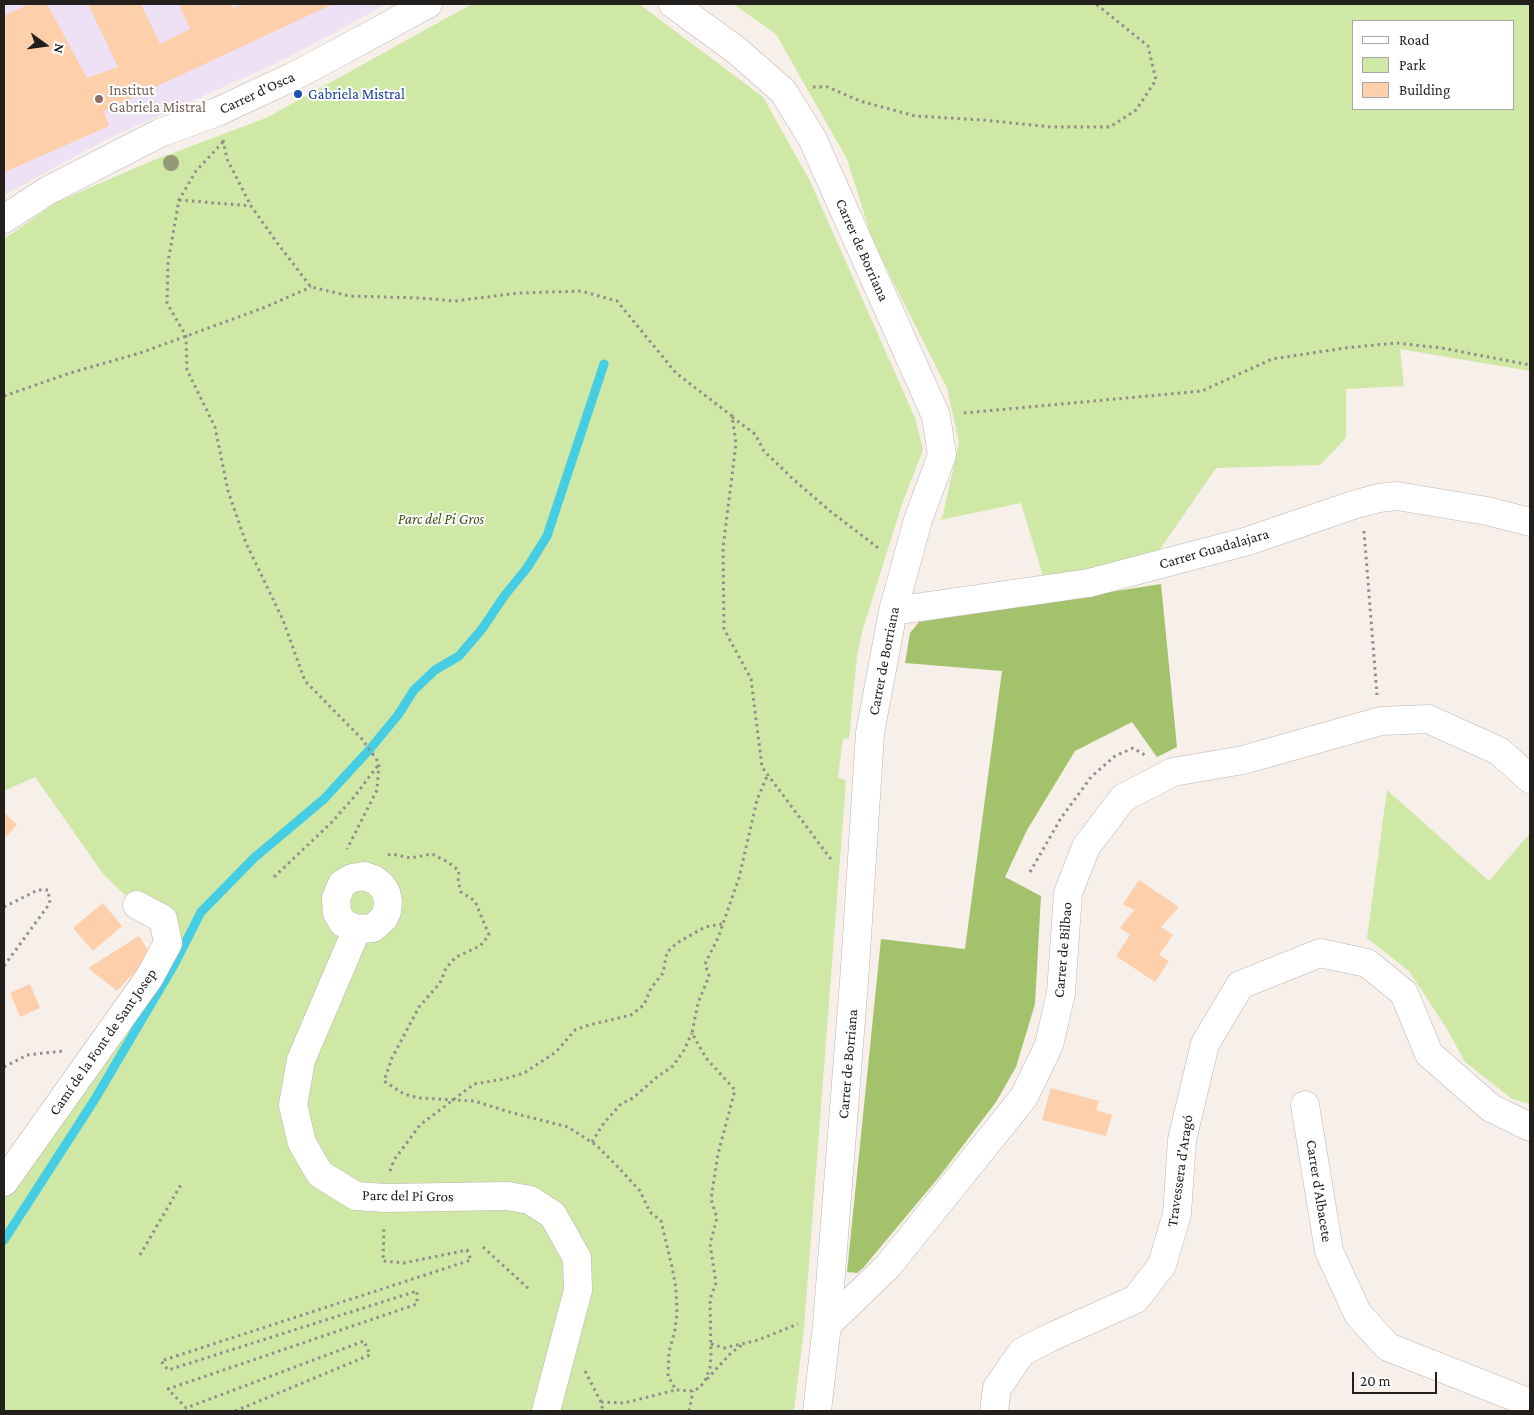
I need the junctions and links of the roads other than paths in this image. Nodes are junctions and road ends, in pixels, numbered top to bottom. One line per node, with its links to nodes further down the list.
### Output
1 (428, 4): 3 (street, Carrer d'Osca)
2 (673, 4): 5 (street, Carrer de Borriana)
3 (4, 219)
4 (1530, 522): 5 (street, Carrer Guadalajara)
5 (893, 611): 12 (street, Carrer de Borriana)
6 (1530, 779): 12 (street, Carrer de Bilbao)
7 (137, 905): 11 (street, Camí de la Font de Sant Josep)
8 (358, 929): 8 (street); 14 (street, Parc del Pi Gros)
9 (1305, 1105): 13 (street, Carrer d'Albacete)
10 (1530, 1127): 16 (street, Travessera d'Aragó)
11 (4, 1182)
12 (827, 1325): 15 (street, Carrer de Borriana)
13 (1530, 1403)
14 (546, 1411)
15 (817, 1411)
16 (994, 1411)

